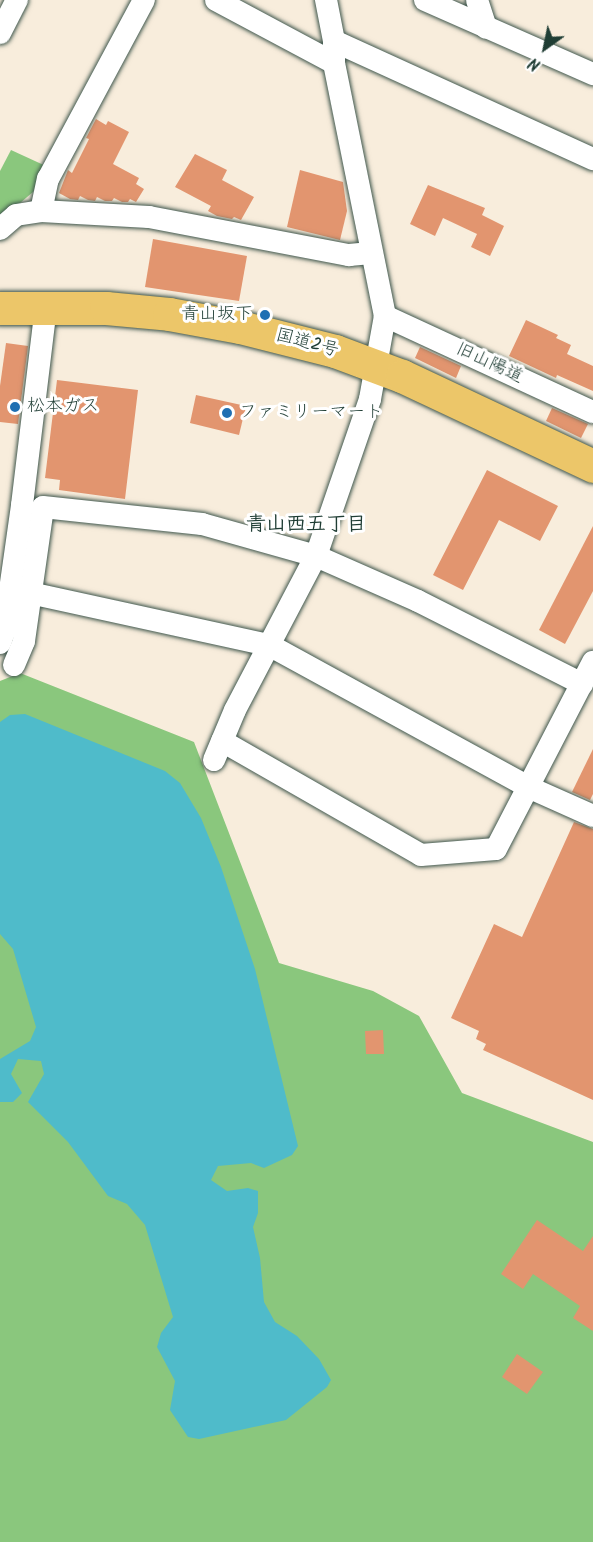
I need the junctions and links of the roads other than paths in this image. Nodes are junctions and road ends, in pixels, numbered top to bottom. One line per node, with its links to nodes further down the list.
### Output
1 (17, 0): 8 (street)
2 (144, 0): 12 (street)
3 (216, 0): 9 (street)
4 (326, 0): 9 (street)
5 (424, 0): 7 (street)
6 (477, 0): 7 (street)
7 (486, 28): 10 (street)
8 (0, 33)
9 (334, 52): 11 (street); 14 (street)
10 (593, 74)
11 (593, 159)
12 (41, 211): 13 (street); 14 (street)
13 (0, 228)
14 (371, 253): 17 (street)
15 (46, 307): 16 (highway, 国道2号); 18 (highway, 国道2号); 23 (street)
16 (0, 308)
17 (385, 316): 18 (street); 19 (street, 旧山陽道)
18 (376, 366): 20 (highway, 国道2号); 21 (street)
19 (593, 412)
20 (593, 466)
21 (316, 556): 22 (street); 24 (street); 27 (street)
22 (30, 593): 24 (street); 26 (street)
23 (0, 643)
24 (269, 645): 28 (street); 28 (street)
25 (593, 662): 27 (street)
26 (15, 665)
27 (582, 684): 28 (street)
28 (528, 787): 29 (street)
29 (593, 816)

